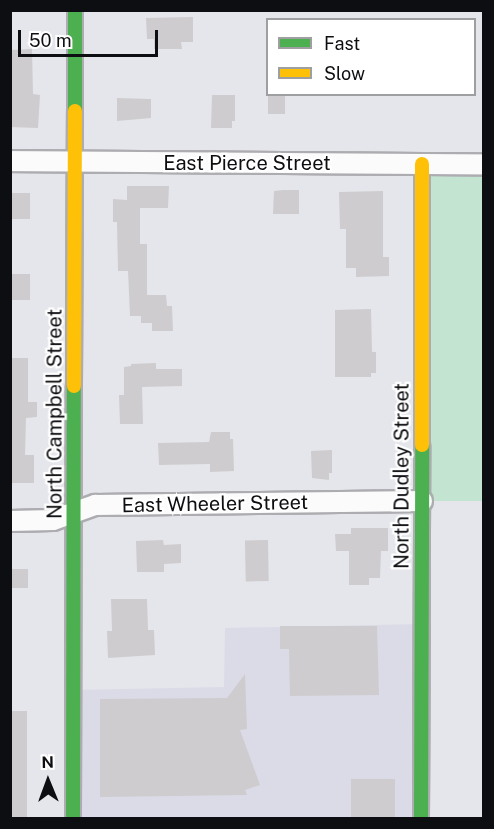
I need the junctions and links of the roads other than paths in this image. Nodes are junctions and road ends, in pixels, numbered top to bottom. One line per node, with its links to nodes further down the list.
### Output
1 (75, 10): 3 (street, North Campbell Street)
2 (10, 161): 3 (street, East Pierce Street)
3 (75, 161): 4 (street, East Pierce Street); 7 (street, North Campbell Street)
4 (422, 164): 5 (street, East Pierce Street); 6 (street, North Dudley Street)
5 (483, 164)
6 (422, 501): 7 (street, East Wheeler Street); 10 (street, North Dudley Street)
7 (74, 513): 8 (street, East Wheeler Street); 9 (street, North Campbell Street)
8 (10, 521)
9 (73, 819)
10 (421, 819)

